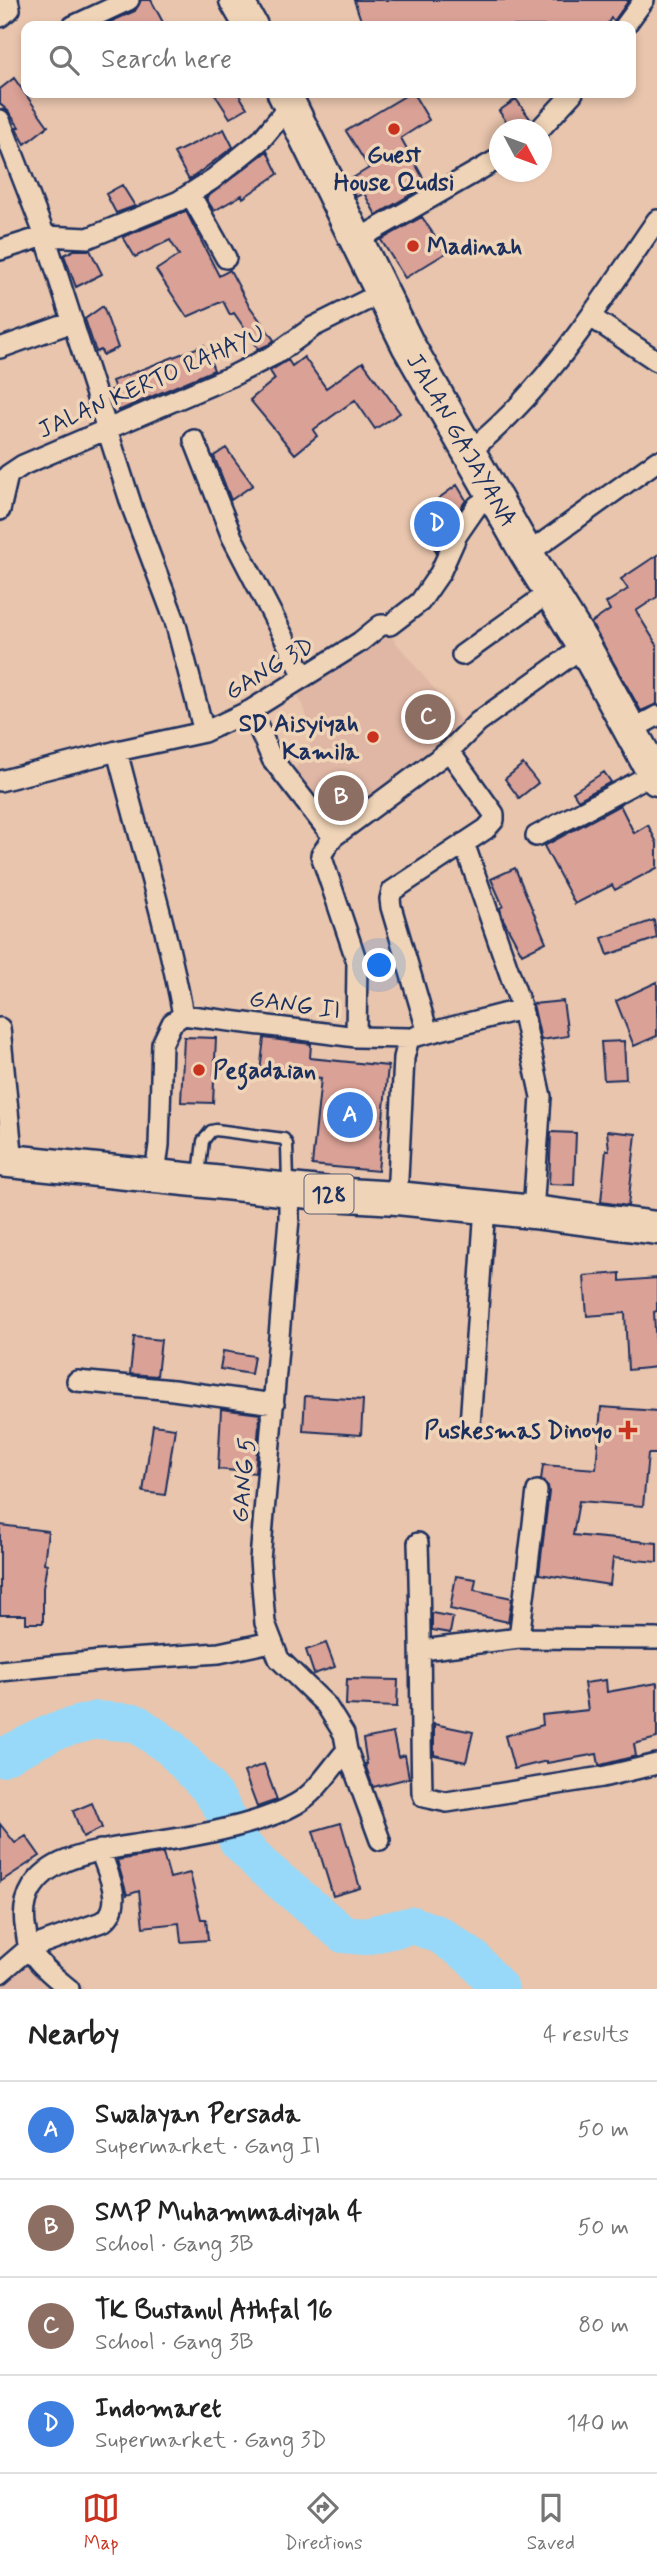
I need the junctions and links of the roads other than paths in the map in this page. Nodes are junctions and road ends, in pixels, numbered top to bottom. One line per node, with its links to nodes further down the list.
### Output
1 (8, 0): 5 (street)
2 (129, 0): 6 (street)
3 (236, 0): 7 (main road)
4 (644, 0): 8 (street)
5 (0, 18)
6 (84, 21)
7 (248, 21)
8 (629, 21)
9 (569, 98): 11 (street)
10 (287, 99): 14 (street); 17 (main road, JALAN GAJAYANA)
11 (550, 119)
12 (0, 121): 16 (street)
13 (489, 164): 17 (street)
14 (190, 194): 16 (street); 19 (street)
15 (657, 220): 21 (street)
16 (45, 236): 18 (street); 22 (street)
17 (355, 241): 20 (main road, JALAN GAJAYANA)
18 (0, 250)
19 (226, 258)
20 (381, 293): 25 (street, JALAN KERTO RAHAYU); 27 (main road, JALAN GAJAYANA)
21 (591, 317): 24 (street); 27 (street)
22 (73, 322): 23 (street); 25 (street)
23 (0, 348)
24 (657, 361)
25 (107, 429): 30 (street, JALAN KERTO RAHAYU); 38 (street)
26 (194, 439): 35 (street)
27 (470, 452): 29 (main road, JALAN GAJAYANA)
28 (657, 461): 31 (street)
29 (495, 494): 31 (main road, JALAN GAJAYANA); 35 (street, GANG 3D)
30 (0, 510)
31 (527, 554): 32 (main road, JALAN GAJAYANA)
32 (550, 592): 33 (main road, JALAN GAJAYANA); 34 (street)
33 (583, 646): 37 (main road, JALAN GAJAYANA); 40 (street)
34 (462, 655)
35 (304, 676): 36 (street, GANG 3D)
36 (251, 710): 38 (street, GANG 3D); 44 (street)
37 (644, 723): 41 (main road, JALAN GAJAYANA)
38 (204, 732): 39 (street, GANG 3D)
39 (117, 751): 42 (street, GANG 3D); 47 (street)
40 (449, 751): 44 (street); 45 (street)
41 (655, 776): 43 (street)
42 (0, 781)
43 (536, 836)
44 (333, 837): 50 (street)
45 (464, 843): 46 (street); 49 (street)
46 (522, 1009): 49 (street, GANG II); 57 (street)
47 (183, 1014): 50 (street, GANG II); 52 (street)
48 (0, 1028): 51 (street)
49 (419, 1035): 50 (street, GANG II); 55 (street)
50 (356, 1037)
51 (7, 1161): 52 (main road, 128)
52 (155, 1174): 53 (main road, 128)
53 (199, 1180): 54 (main road, 128); 54 (lane)
54 (289, 1188): 55 (main road, 128); 60 (street, GANG 5)
55 (397, 1198): 56 (main road, 128)
56 (485, 1207): 57 (main road, 128); 61 (street)
57 (533, 1212): 58 (main road, 128)
58 (657, 1228)
59 (77, 1381): 60 (street)
60 (274, 1404): 66 (street, GANG 5)
61 (470, 1425)
62 (537, 1491): 64 (street)
63 (418, 1543): 67 (street)
64 (519, 1638): 65 (street); 67 (street)
65 (657, 1639)
66 (271, 1642): 68 (street); 69 (street, GANG 5)
67 (422, 1650): 70 (street)
68 (0, 1671)
69 (347, 1750): 71 (street, GANG 5); 72 (street)
70 (657, 1763)
71 (380, 1840)
72 (100, 1850): 73 (street); 73 (street)
73 (29, 1948): 74 (street); 75 (street)
74 (0, 1973)
75 (69, 1989)

